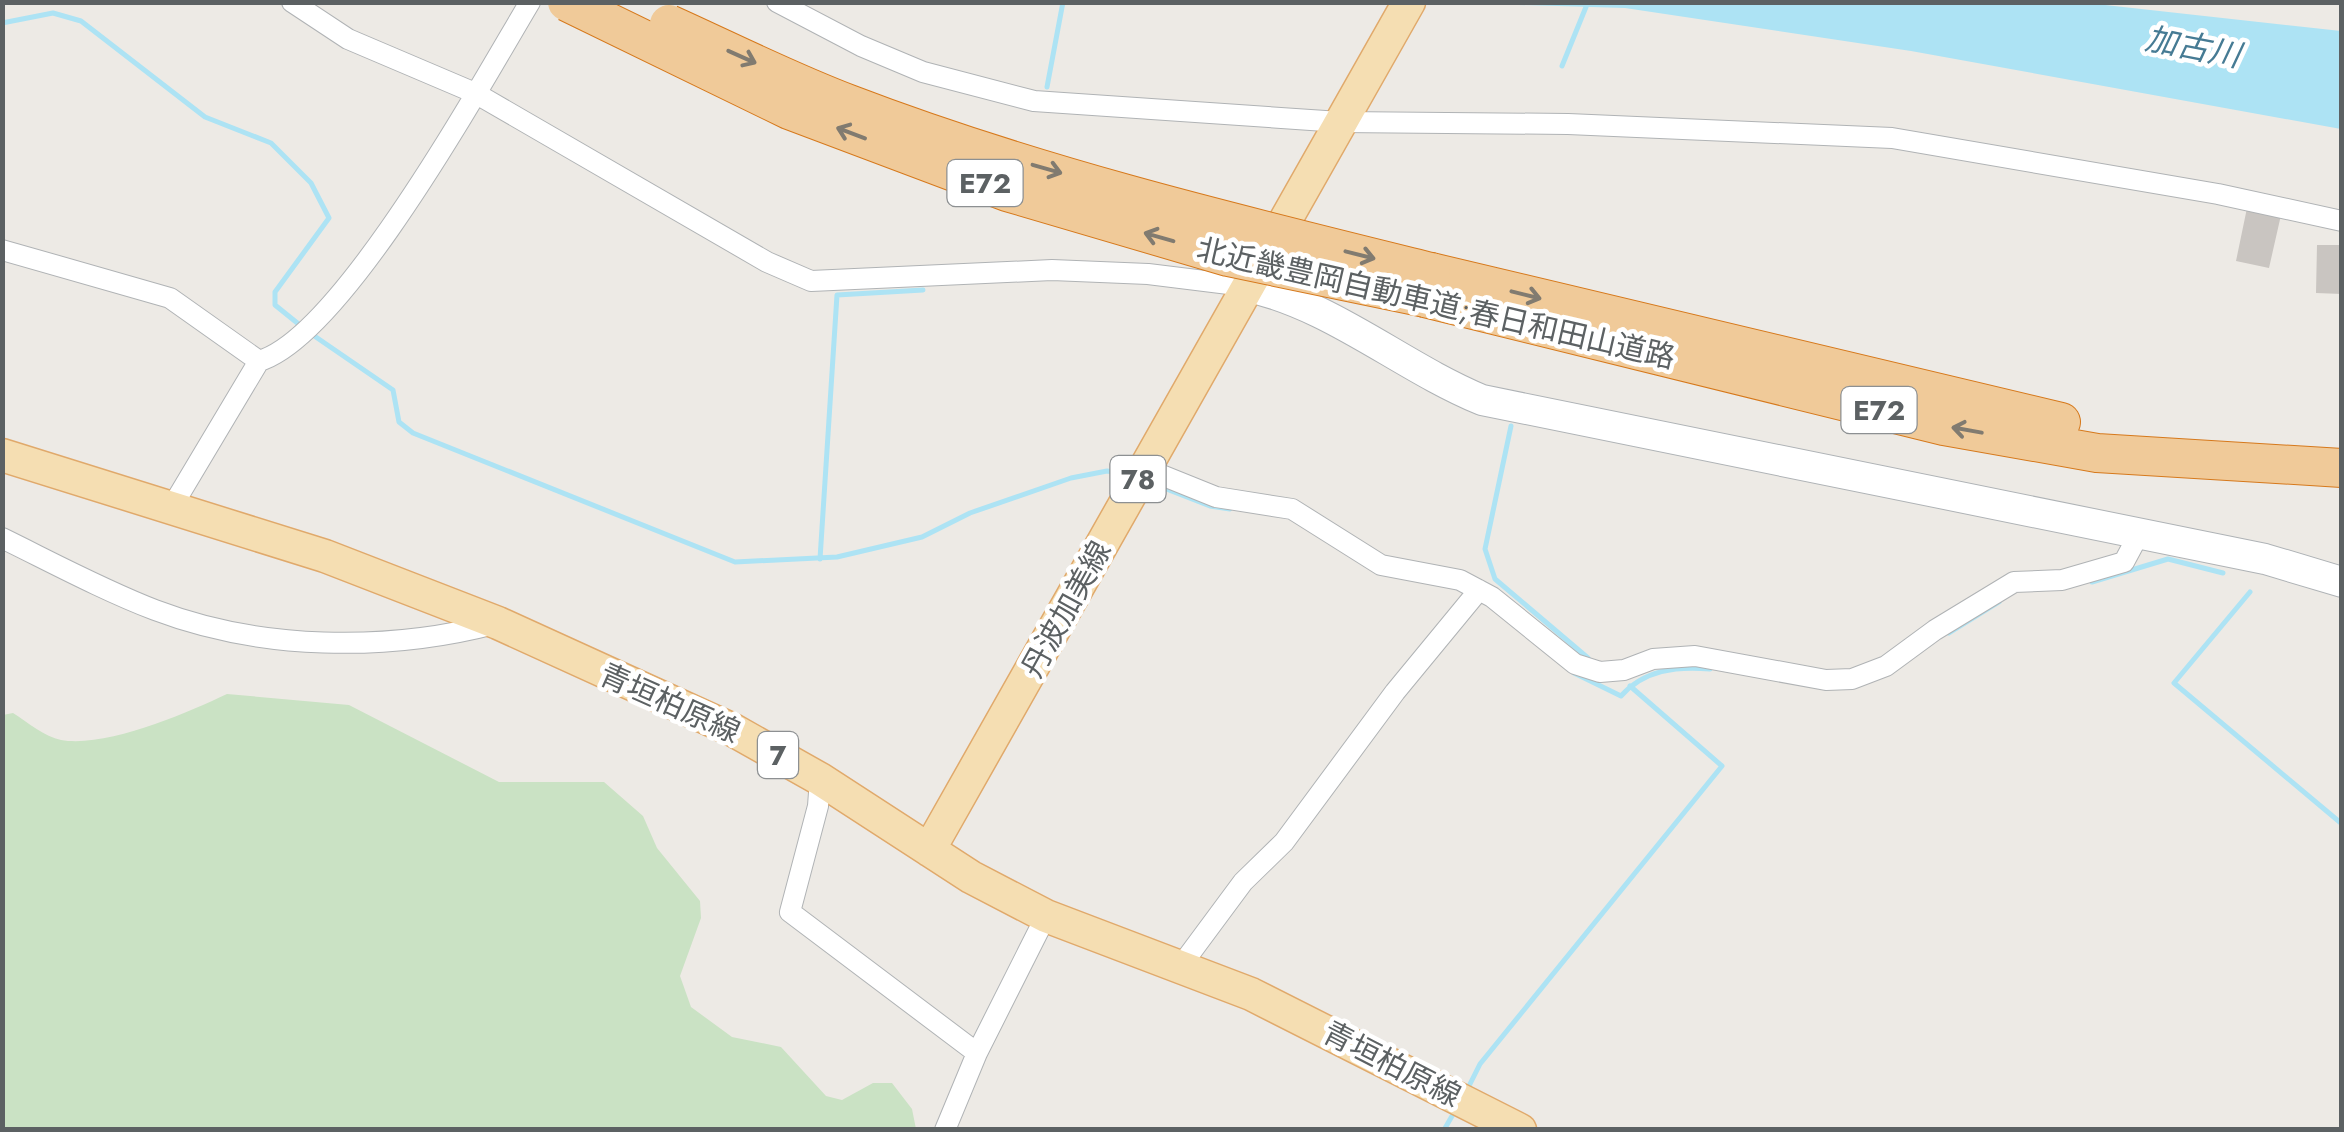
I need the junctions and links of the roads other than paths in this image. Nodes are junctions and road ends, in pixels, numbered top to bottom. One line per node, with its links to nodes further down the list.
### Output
1 (292, 2): 7 (street)
2 (530, 2): 7 (street)
3 (567, 2): 11 (highway, 北近畿豊岡自動車道;春日和田山道路 / E72, one-way to 3, bridge)
4 (621, 2): 11 (highway, 北近畿豊岡自動車道;春日和田山道路 / E72, one-way to 11, bridge)
5 (778, 2): 8 (street)
6 (1409, 2): 8 (main road, 丹波加美線 / 78)
7 (475, 94): 12 (street); 13 (street)
8 (1344, 115): 9 (street); 12 (main road, 丹波加美線 / 78)
9 (2342, 221)
10 (2, 250): 13 (street)
11 (1428, 285): 15 (highway, 北近畿豊岡自動車道;春日和田山道路 / E72)
12 (1245, 286): 16 (main road, 丹波加美線 / 78); 18 (street)
13 (259, 361): 17 (street)
14 (2, 455): 17 (main road, 青垣柏原線 / 7)
15 (2342, 466)
16 (1144, 468): 21 (street); 24 (main road, 丹波加美線 / 78)
17 (173, 506): 22 (main road, 青垣柏原線 / 7)
18 (2139, 534): 20 (street); 21 (street)
19 (2, 538): 22 (street)
20 (2342, 582)
21 (1479, 590): 26 (street)
22 (498, 623): 23 (main road, 青垣柏原線 / 7)
23 (820, 778): 24 (main road, 青垣柏原線 / 7); 27 (street)
24 (929, 850): 25 (main road, 青垣柏原線 / 7)
25 (1046, 916): 26 (main road, 青垣柏原線 / 7); 27 (street)
26 (1180, 966): 29 (main road, 青垣柏原線 / 7)
27 (978, 1053): 28 (street)
28 (946, 1130)
29 (1520, 1130)

